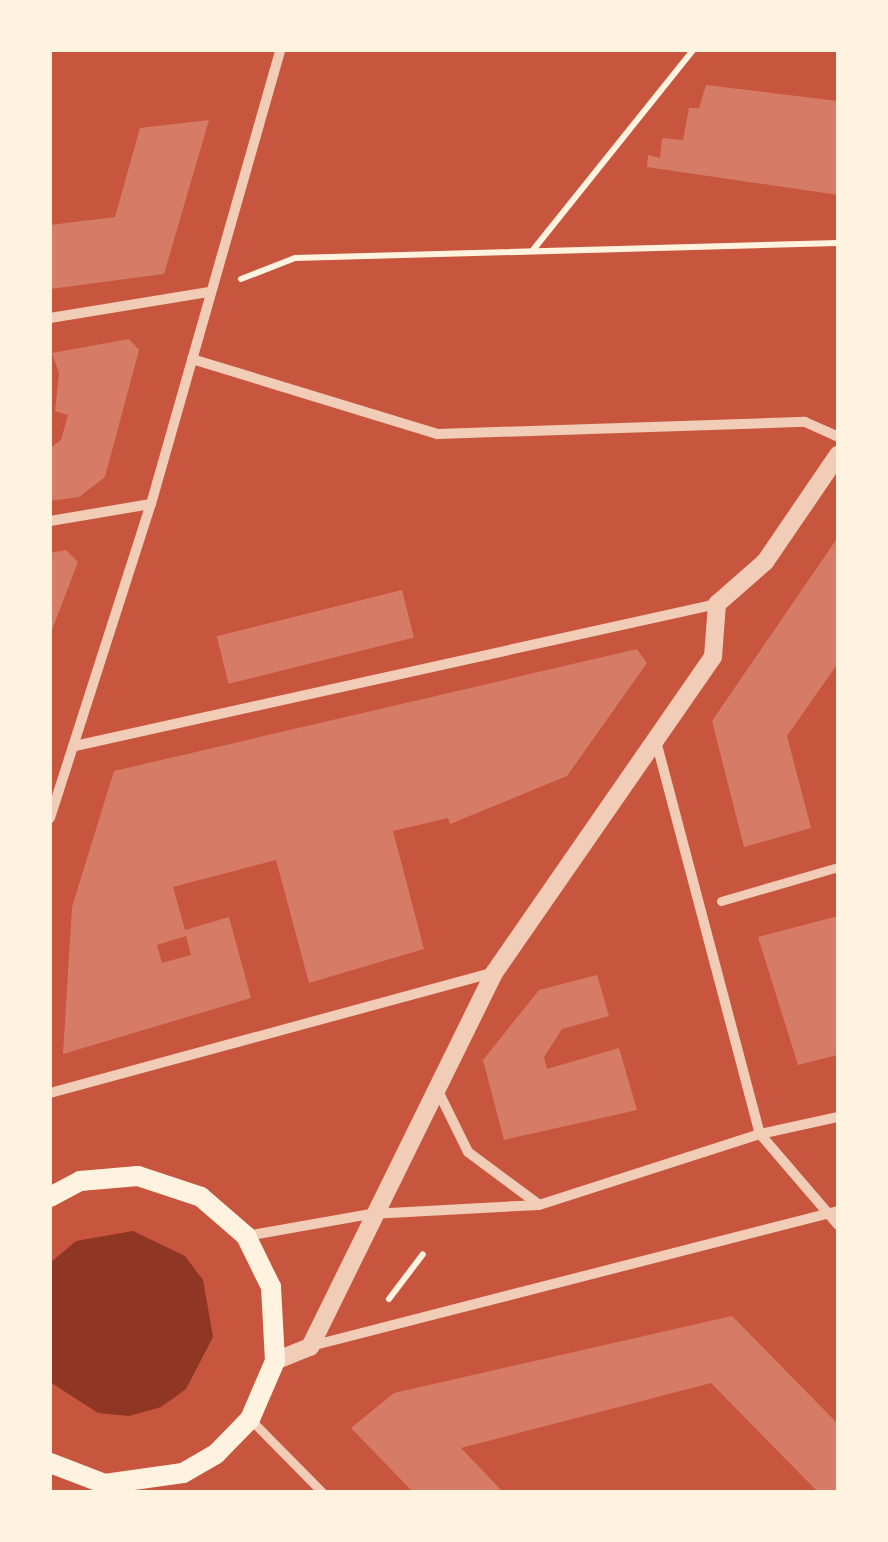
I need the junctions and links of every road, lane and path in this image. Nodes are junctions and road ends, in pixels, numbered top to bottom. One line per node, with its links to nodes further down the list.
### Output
1 (280, 50): 5 (street)
2 (693, 50): 4 (path)
3 (838, 243): 4 (path)
4 (532, 251): 5 (path)
5 (208, 292): 6 (street); 7 (street)
6 (50, 318)
7 (192, 359): 8 (street); 10 (street)
8 (838, 437)
9 (838, 456): 12 (street)
10 (150, 504): 11 (street); 14 (street)
11 (50, 521)
12 (717, 604): 13 (street); 14 (street)
13 (656, 740): 18 (street); 22 (street)
14 (75, 746): 15 (street)
15 (50, 818)
16 (838, 867): 17 (street)
17 (721, 901)
18 (494, 973): 19 (street); 20 (street)
19 (436, 1087): 24 (street); 26 (street)
20 (50, 1093)
21 (838, 1117): 22 (street)
22 (760, 1134): 24 (street); 25 (street)
23 (50, 1197): 28 (main road)
24 (539, 1205): 26 (street)
25 (833, 1213): 27 (street); 31 (street)
26 (372, 1214): 28 (street); 31 (street)
27 (838, 1225)
28 (246, 1236): 32 (main road)
29 (423, 1254): 30 (path)
30 (380, 1312)
31 (310, 1346): 32 (street)
32 (275, 1361): 33 (main road)
33 (250, 1419): 35 (main road); 36 (street)
34 (50, 1463): 35 (main road)
35 (181, 1482)
36 (322, 1492)

